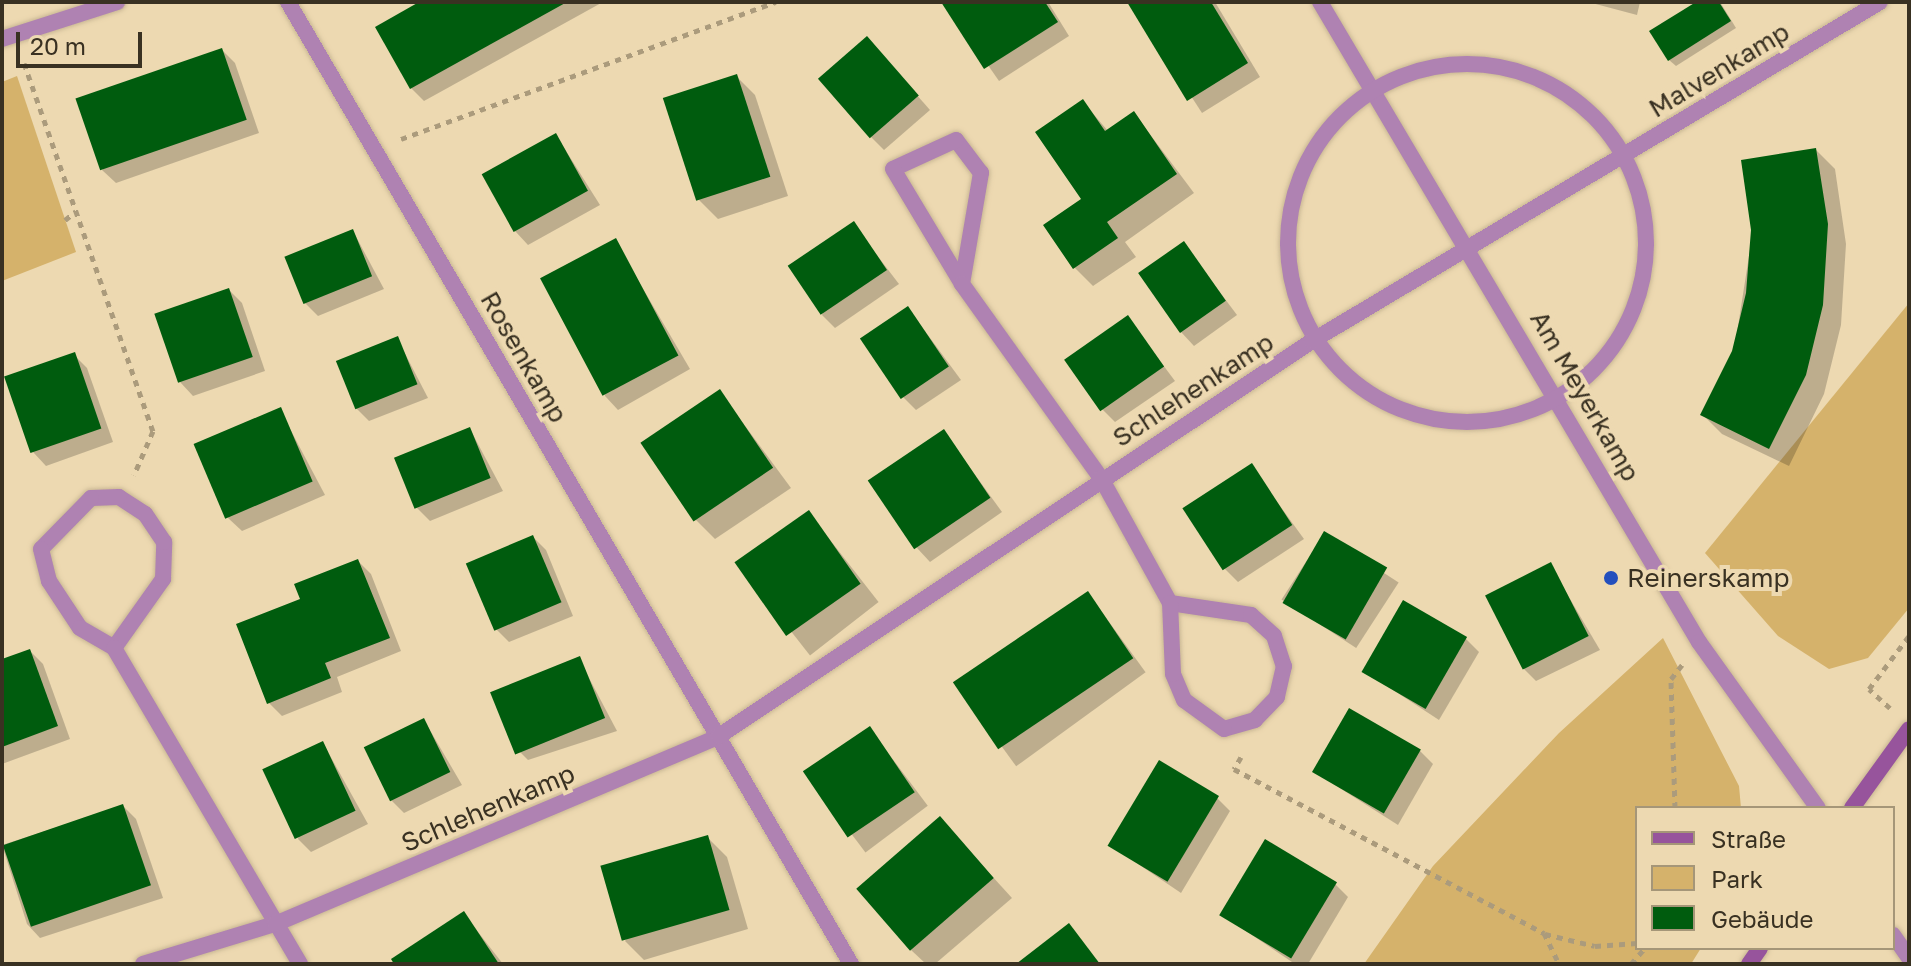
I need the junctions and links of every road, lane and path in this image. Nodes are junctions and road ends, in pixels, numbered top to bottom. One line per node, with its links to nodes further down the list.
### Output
1 (117, 2): 6 (street)
2 (288, 2): 8 (street, Rosenkamp)
3 (776, 2): 8 (path)
4 (1320, 2): 7 (street, Am Meyerkamp)
5 (1880, 2): 9 (street, Malvenkamp)
6 (8, 37): 10 (path)
7 (1374, 89): 9 (street); 12 (street, Am Meyerkamp); 14 (street, Schlehenkamp)
8 (374, 149): 24 (street, Rosenkamp)
9 (1623, 155): 12 (street, Malvenkamp); 15 (street)
10 (76, 211): 11 (path); 17 (path)
11 (65, 220)
12 (1472, 251): 14 (street, Schlehenkamp); 15 (street, Am Meyerkamp)
13 (962, 284): 13 (street, Schlehenkamp); 16 (street, Schlehenkamp)
14 (1312, 341): 15 (street, Schlehenkamp); 16 (street, Schlehenkamp)
15 (1561, 401): 20 (street, Am Meyerkamp)
16 (1101, 478): 18 (street, Schlehenkamp); 24 (street, Schlehenkamp)
17 (123, 500): 21 (street); 21 (street)
18 (1170, 603): 18 (street, Schlehenkamp)
19 (1909, 636): 22 (path)
20 (1699, 642): 26 (path); 27 (street, Am Meyerkamp)
21 (114, 648): 29 (street)
22 (1869, 689)
23 (1909, 729): 28 (main road)
24 (719, 736): 29 (street, Schlehenkamp); 36 (street)
25 (1248, 745): 30 (path)
26 (1675, 806)
27 (1817, 806)
28 (1853, 806)
29 (275, 924): 34 (street, Schlehenkamp); 35 (street)
30 (1544, 933): 32 (path); 37 (path)
31 (1895, 938): 33 (street)
32 (1635, 943)
33 (1909, 958)
34 (143, 964)
35 (300, 964)
36 (851, 964)
37 (1559, 964)

